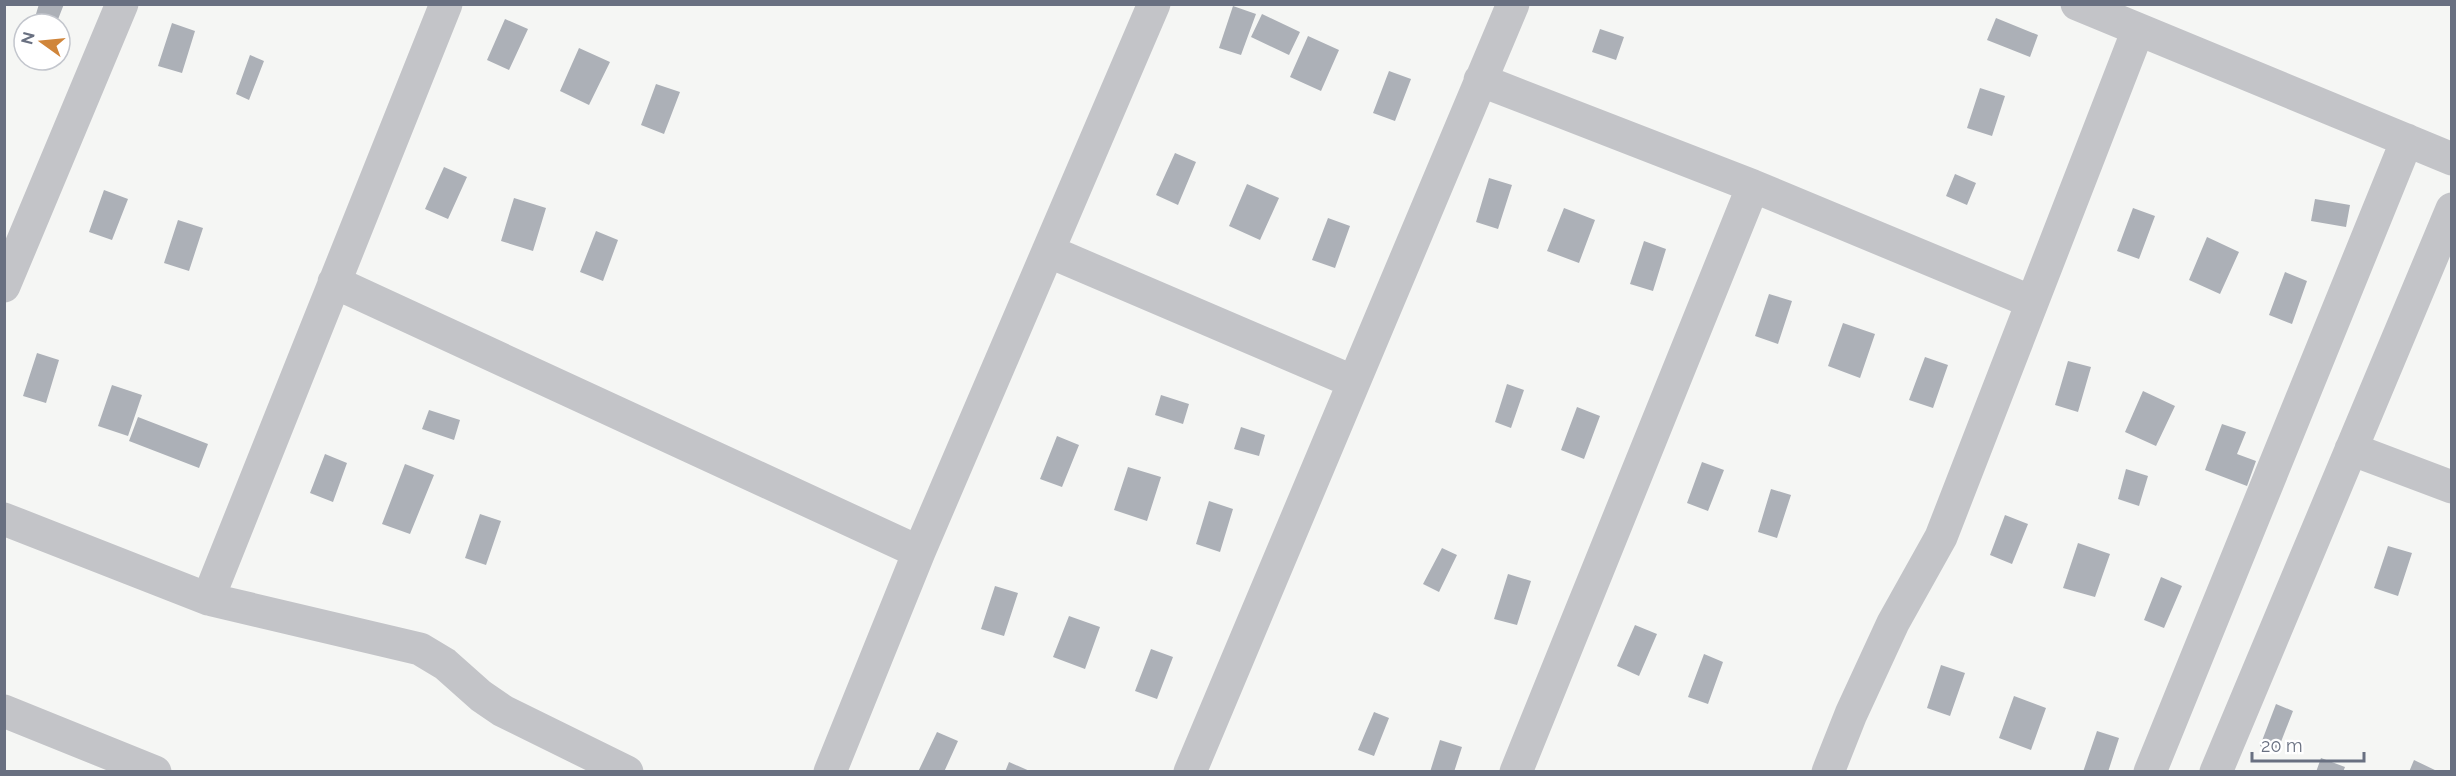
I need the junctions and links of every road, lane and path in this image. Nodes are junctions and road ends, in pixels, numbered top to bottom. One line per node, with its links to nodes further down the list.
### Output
1 (122, 4): 14 (street)
2 (446, 4): 13 (street)
3 (1154, 4): 12 (street)
4 (1513, 4): 7 (street)
5 (2077, 4): 6 (street)
6 (2139, 30): 8 (street); 15 (street)
7 (1480, 80): 10 (street); 16 (street)
8 (2407, 140): 9 (street); 29 (street)
9 (2451, 159)
10 (1753, 186): 15 (street); 27 (street)
11 (2451, 209): 17 (street)
12 (1048, 251): 16 (street); 20 (street)
13 (334, 282): 20 (street); 21 (street)
14 (4, 286)
15 (2032, 302): 28 (street)
16 (1354, 382): 26 (street)
17 (2351, 449): 18 (street); 30 (street)
18 (2451, 487)
19 (4, 519): 21 (street)
20 (919, 552): 25 (street)
21 (208, 600): 24 (street)
22 (4, 711): 23 (street)
23 (155, 771)
24 (627, 771)
25 (830, 771)
26 (1191, 771)
27 (1516, 771)
28 (1828, 771)
29 (2150, 771)
30 (2216, 771)

